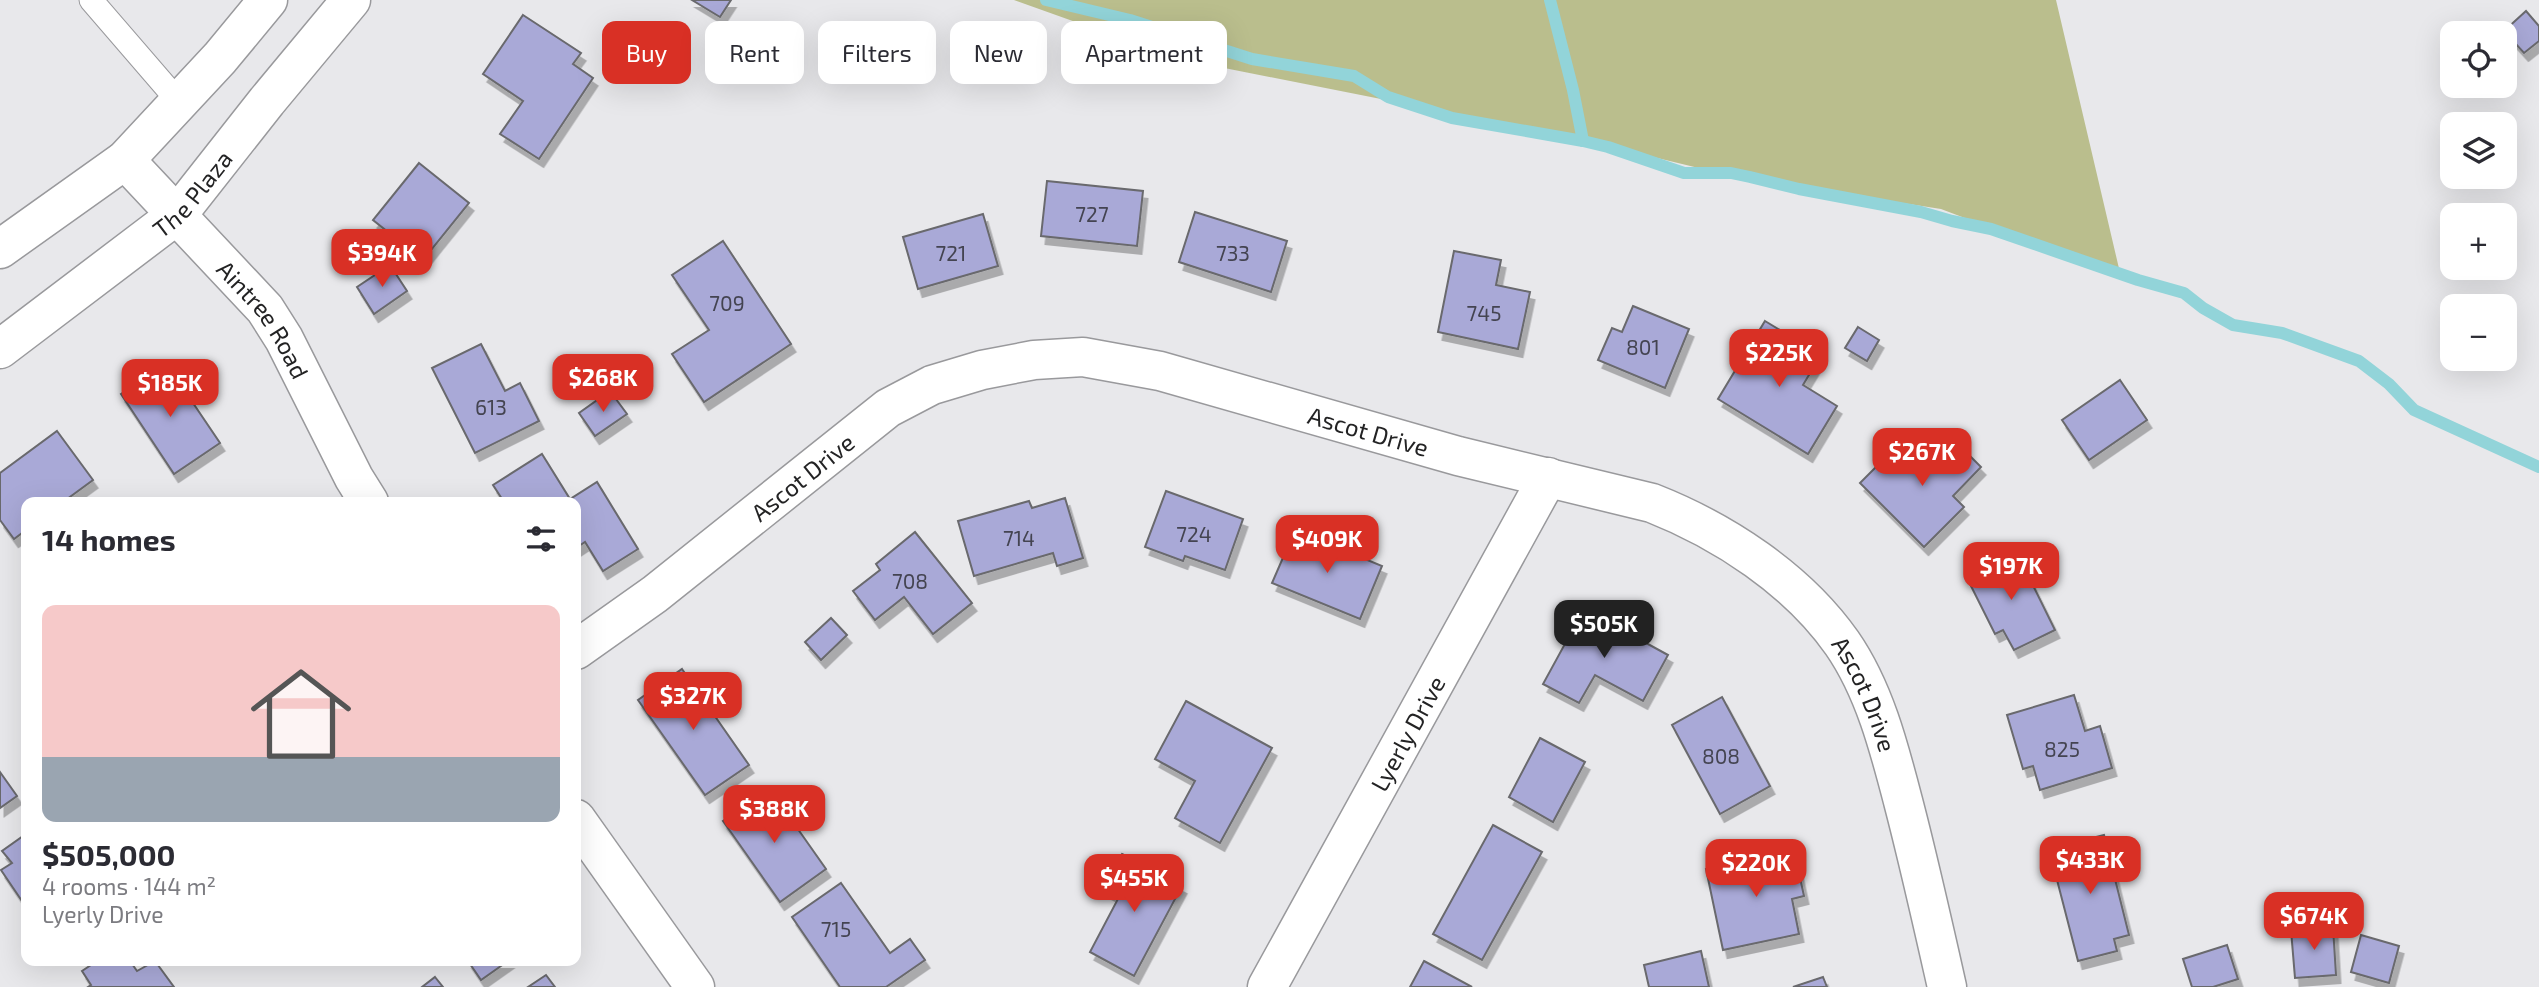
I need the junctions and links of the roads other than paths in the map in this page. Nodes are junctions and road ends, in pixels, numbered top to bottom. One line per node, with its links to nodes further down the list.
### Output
1 (91, 0): 4 (lane)
2 (268, 0): 4 (street)
3 (351, 0): 6 (street, The Plaza)
4 (179, 102): 5 (street)
5 (125, 160): 6 (street, Aintree Road); 7 (street)
6 (178, 214): 8 (street, The Plaza); 10 (street, Aintree Road)
7 (0, 249)
8 (0, 349)
9 (1548, 477): 11 (street, Ascot Drive); 14 (street, Lyerly Drive); 15 (street, Ascot Drive)
10 (366, 497)
11 (581, 646)
12 (581, 826): 13 (street)
13 (695, 987)
14 (1267, 987)
15 (1947, 987)

